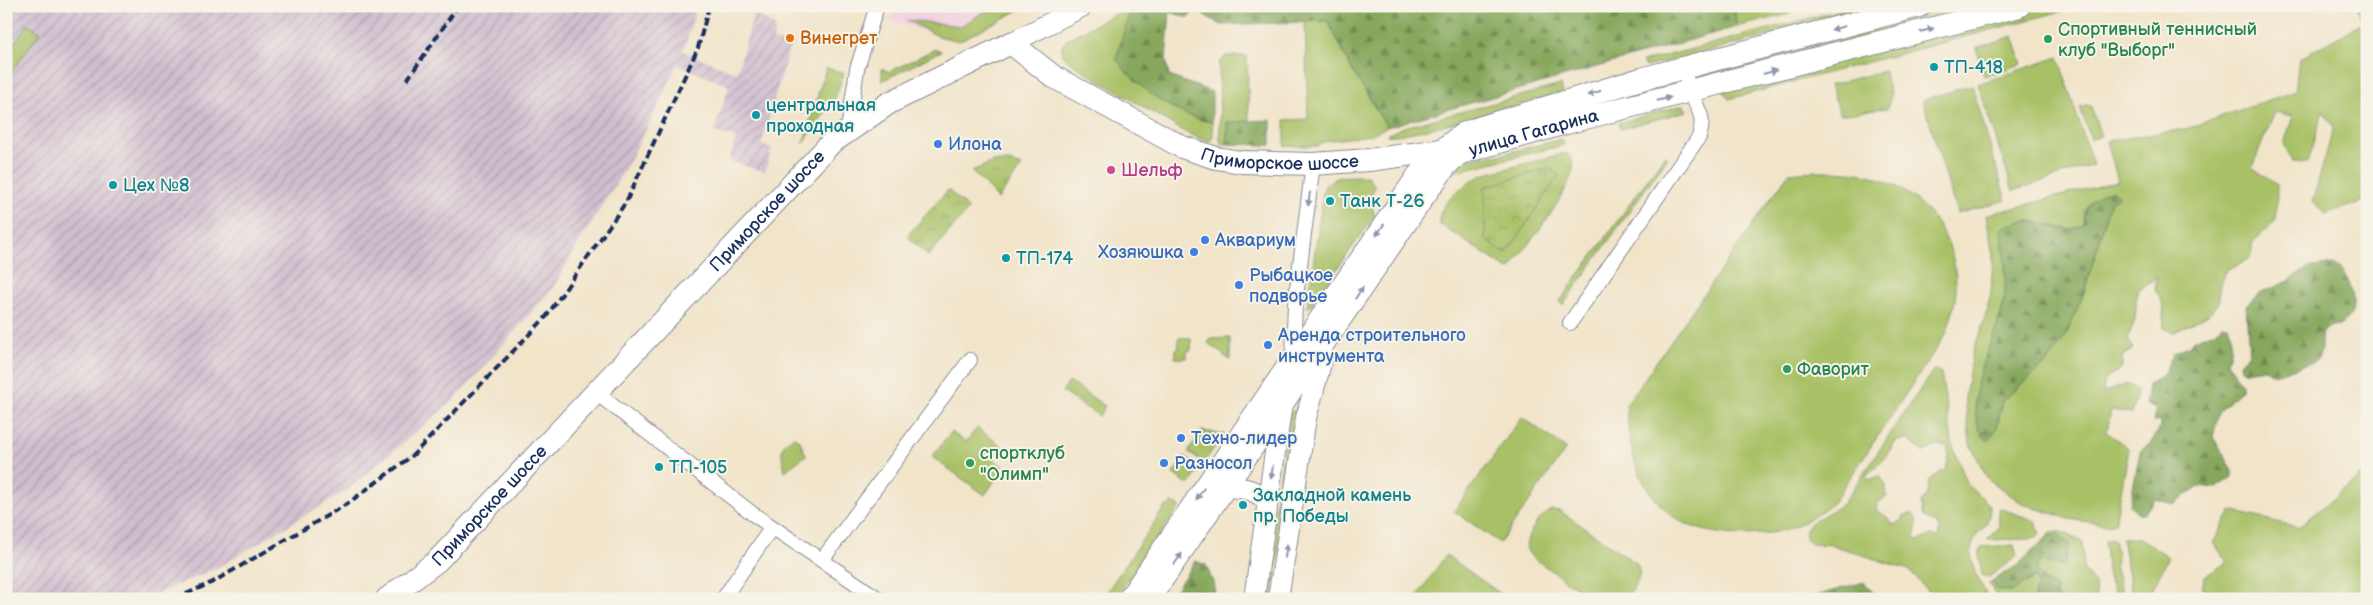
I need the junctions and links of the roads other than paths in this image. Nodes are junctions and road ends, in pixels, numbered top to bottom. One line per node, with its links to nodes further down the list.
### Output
1 (877, 6): 8 (street)
2 (1083, 6): 5 (main road)
3 (1919, 6): 6 (main road, улица Гагарина, one-way to 6)
4 (2019, 6): 7 (main road, улица Гагарина, one-way to 4)
5 (1010, 43): 8 (main road, Приморское шоссе); 10 (main road, Приморское шоссе)
6 (1684, 68): 7 (street); 9 (main road, улица Гагарина, one-way to 9)
7 (1690, 92): 9 (main road, улица Гагарина, one-way to 7); 11 (street)
8 (848, 130): 15 (main road, Приморское шоссе)
9 (1451, 151): 10 (main road, Приморское шоссе); 12 (main road, улица Гагарина, one-way to 9); 13 (main road, улица Гагарина, one-way to 13)
10 (1313, 164): 13 (street, one-way to 13)
11 (1570, 323)
12 (1331, 333): 17 (main road, улица Гагарина); 18 (main road)
13 (1293, 356): 16 (main road, улица Гагарина); 17 (main road)
14 (970, 360): 22 (street)
15 (595, 392): 21 (street); 23 (main road, Приморское шоссе)
16 (1259, 406): 17 (main road); 26 (main road, улица Гагарина, one-way to 26)
17 (1282, 406): 18 (main road); 19 (main road, улица Гагарина); 20 (main road, one-way to 20)
18 (1306, 416): 29 (main road, one-way to 18)
19 (1227, 487): 20 (main road); 27 (main road, улица Гагарина, one-way to 19)
20 (1268, 502): 28 (main road)
21 (772, 528): 22 (street); 24 (street)
22 (822, 560): 25 (street)
23 (387, 599)
24 (723, 599)
25 (879, 599)
26 (1128, 599)
27 (1150, 599)
28 (1254, 599)
29 (1278, 599)

